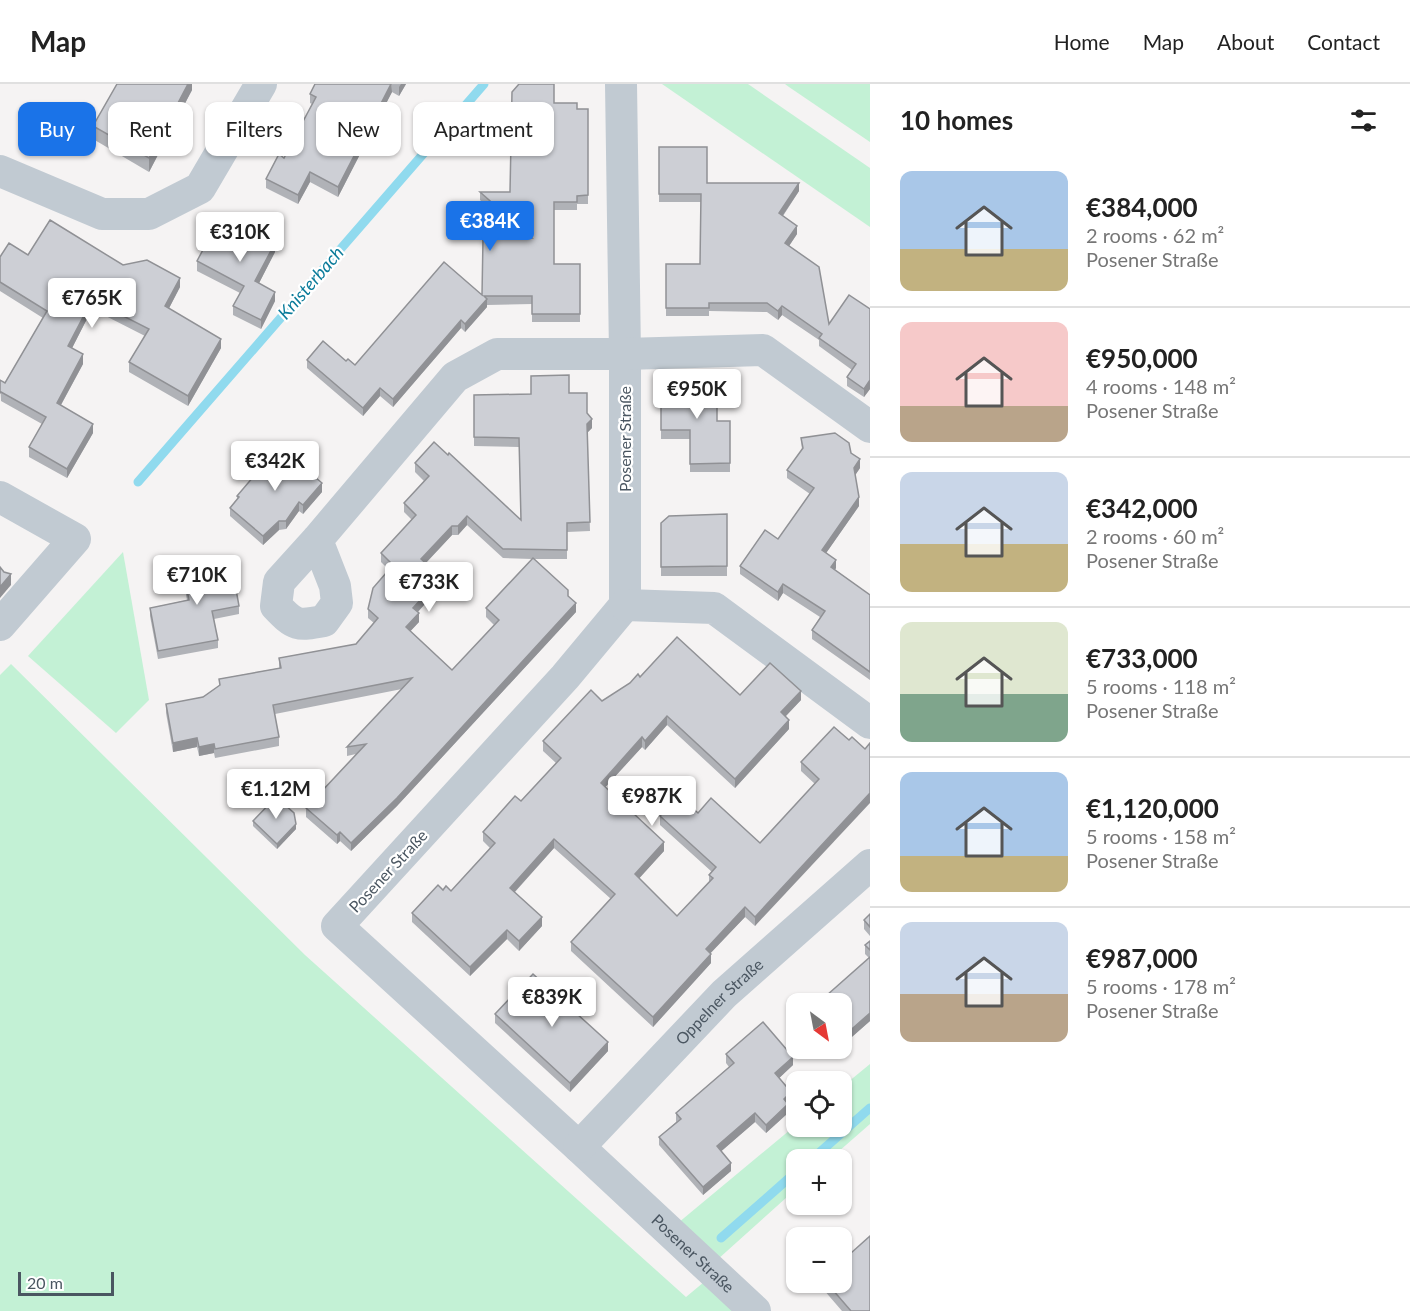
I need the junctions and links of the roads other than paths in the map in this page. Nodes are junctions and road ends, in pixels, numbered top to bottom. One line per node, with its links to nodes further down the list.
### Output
1 (261, 84): 3 (street)
2 (621, 84): 4 (street, Posener Straße)
3 (0, 171)
4 (624, 354): 5 (street); 7 (street); 8 (street, Posener Straße)
5 (870, 427)
6 (0, 497): 9 (street)
7 (318, 540)
8 (625, 605): 10 (street); 12 (street, Posener Straße)
9 (0, 625)
10 (870, 723)
11 (870, 865): 12 (street, Oppelner Straße)
12 (579, 1147): 13 (street, Posener Straße)
13 (756, 1311)

